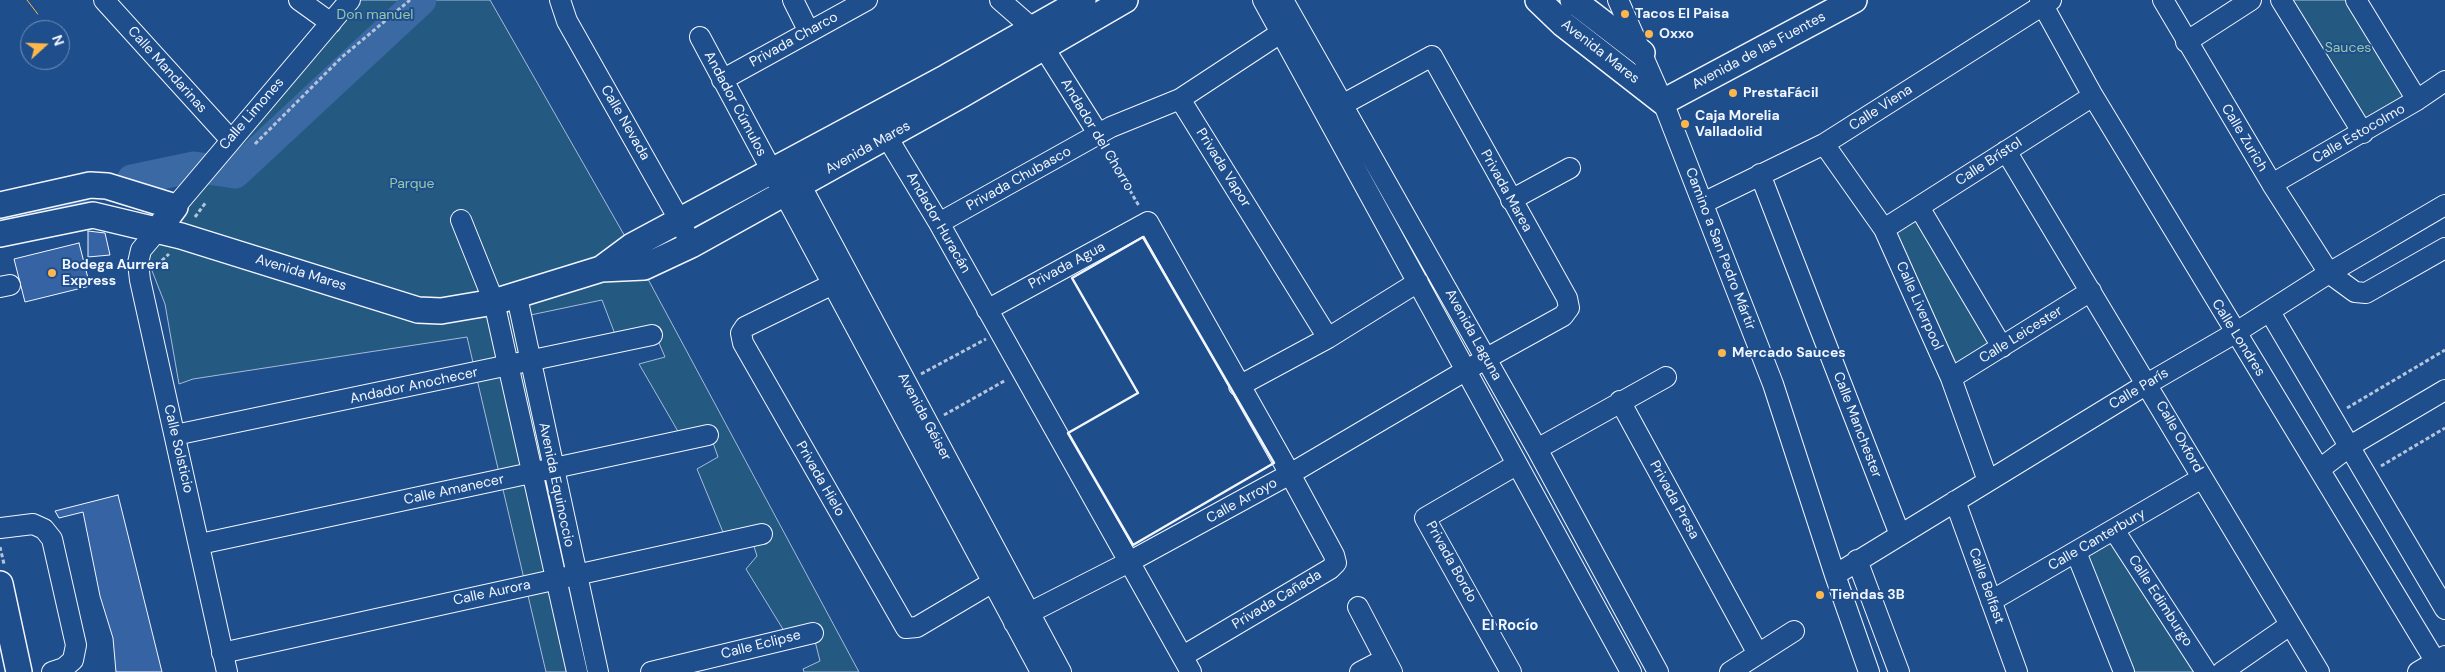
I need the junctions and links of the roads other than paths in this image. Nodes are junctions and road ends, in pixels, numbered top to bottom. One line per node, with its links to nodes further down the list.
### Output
1 (104, 0): 40 (street, Calle Mandarinas)
2 (299, 0): 21 (street)
3 (350, 0): 21 (street, Calle Limones)
4 (560, 0): 56 (street, Calle Nevada)
5 (793, 0): 22 (street)
6 (867, 0): 22 (street, Privada Charco)
7 (1000, 0): 25 (street)
8 (1083, 0): 25 (main road, Avenida Mares)
9 (1125, 0): 25 (main road, Avenida Mares)
10 (1263, 0): 23 (street, Avenida Laguna)
11 (1284, 0): 35 (street, Avenida Laguna)
12 (1538, 0): 34 (main road, Avenida Mares)
13 (1573, 0): 27 (main road, Avenida Mares)
14 (1618, 0): 27 (street, Camino a San Pedro Mártir)
15 (1854, 0): 34 (main road, Avenida de las Fuentes)
16 (2162, 0): 26 (street, Calle Zurich)
17 (2251, 0): 26 (street)
18 (2281, 0): 36 (street)
19 (2356, 0): 33 (street)
20 (2045, 2): 31 (street, Calle Londres); 39 (street, Calle Viena)
21 (331, 23): 40 (street, Calle Limones)
22 (809, 32): 28 (street, Privada Charco)
23 (1279, 34): 32 (street); 43 (street, Avenida Laguna)
24 (700, 37): 28 (street, Andador Cúmulos)
25 (1038, 38): 30 (main road, Avenida Mares); 37 (street, Andador del Chorro)
26 (2186, 42): 47 (street, Calle Zurich)
27 (1642, 53): 34 (street, Camino a San Pedro Mártir)
28 (722, 80): 44 (street, Andador Cúmulos)
29 (2445, 81): 33 (street, Calle Estocolmo)
30 (954, 86): 38 (main road, Avenida Mares); 44 (main road, Avenida Mares)
31 (2093, 96): 41 (street, Calle Brístol); 71 (street, Calle Londres)
32 (1180, 99): 37 (street, Privada Chubasco); 73 (street, Privada Vapor)
33 (2417, 100): 36 (street, Calle Estocolmo)
34 (1664, 102): 50 (street, Camino a San Pedro Mártir)
35 (1342, 106): 42 (street, Avenida Laguna); 49 (street, Privada Marea)
36 (2362, 132): 47 (street, Calle Estocolmo)
37 (1099, 135): 57 (street, Privada Chubasco)
38 (887, 137): 48 (main road, Avenida Mares); 57 (street, Andador Huracán)
39 (1824, 144): 46 (street, Calle Viena); 58 (street, Calle Liverpool)
40 (224, 147): 53 (street, Calle Limones)
41 (2006, 151): 54 (street, Calle Brístol); 67 (street, Calle Oxford)
42 (1370, 152): 43 (street); 75 (street, Avenida Laguna)
43 (1352, 163): 65 (street, Avenida Laguna)
44 (780, 167): 48 (street, Avenida Géiser); 56 (main road, Avenida Mares)
45 (1570, 168): 49 (street)
46 (1760, 174): 50 (street, Calle Viena); 101 (street, Calle Manchester)
47 (2272, 184): 64 (street, Calle Zurich)
48 (792, 190): 61 (main road, Avenida Mares); 66 (street, Avenida Géiser); 85 (street, Avenida Géiser)
49 (1511, 200): 75 (street, Privada Marea)
50 (1703, 203): 106 (street, Camino a San Pedro Mártir)
51 (0, 205): 53 (main road)
52 (2445, 205): 64 (street, Calle París)
53 (174, 207): 59 (main road, Calle Limones)
54 (1919, 207): 58 (street, Calle Brístol); 74 (street)
55 (461, 220): 68 (street)
56 (680, 221): 61 (street, Calle Nevada); 63 (main road, Avenida Mares)
57 (939, 223): 69 (street, Andador Huracán)
58 (1884, 229): 80 (street, Calle Liverpool)
59 (157, 231): 60 (main road, Avenida Mares); 68 (main road, Avenida Mares); 86 (street, Calle Solsticio)
60 (0, 234)
61 (691, 245): 63 (main road, Avenida Mares)
62 (2445, 248): 64 (street)
63 (601, 270): 68 (main road, Avenida Mares)
64 (2329, 273): 70 (street, Calle París)
65 (1418, 282): 73 (street); 78 (street, Avenida Laguna)
66 (833, 284): 85 (street, Avenida Géiser); 109 (street, Privada Hielo)
67 (2091, 291): 74 (street, Calle Leicester); 81 (street, Calle Oxford)
68 (506, 299): 76 (street, Avenida Equinoccio); 77 (street, Avenida Equinoccio)
69 (987, 310): 82 (street, Privada Agua); 105 (street)
70 (2270, 312): 71 (street, Calle París); 88 (street)
71 (2235, 333): 81 (street, Calle París); 92 (street, Calle Londres)
72 (652, 335): 76 (street, Andador Anochecer)
73 (1328, 338): 82 (street)
74 (2002, 347): 80 (street, Calle Leicester)
75 (1486, 358): 78 (street, Privada Marea); 89 (street, Avenida Laguna)
76 (530, 362): 77 (street, Andador Anochecer); 91 (street, Avenida Equinoccio)
77 (510, 366): 86 (street, Andador Anochecer); 93 (street, Avenida Equinoccio)
78 (1465, 371): 90 (street, Avenida Laguna); 94 (street, Calle Arroyo)
79 (1666, 377): 84 (street)
80 (1951, 378): 96 (street, Calle Liverpool)
81 (2147, 384): 95 (street, Calle Oxford); 96 (street, Calle París)
82 (1239, 386): 94 (street)
83 (2445, 390): 88 (street)
84 (1620, 401): 89 (street); 120 (street, Privada Presa)
85 (910, 408): 109 (street, Avenida Géiser); 115 (street, Avenida Géiser)
86 (175, 435): 102 (street, Calle Solsticio)
87 (708, 435): 91 (street, Calle Amanecer)
88 (2350, 446): 92 (street); 114 (street)
89 (1537, 449): 107 (street, Avenida Laguna)
90 (1516, 466): 111 (street, Avenida Laguna); 133 (street, Privada Bordo)
91 (553, 469): 93 (street, Calle Amanecer); 108 (street, Avenida Equinoccio)
92 (2320, 469): 121 (street, Calle Londres)
93 (532, 473): 102 (street, Calle Amanecer); 108 (street, Avenida Equinoccio)
94 (1290, 474): 105 (street, Calle Arroyo); 122 (street, Privada Cañada)
95 (2202, 478): 99 (street, Calle Canterbury); 116 (street, Calle Oxford)
96 (1988, 481): 97 (street, Calle París)
97 (1955, 501): 101 (street, Calle París); 112 (street, Calle Belfast)
98 (0, 528): 125 (street)
99 (2114, 530): 103 (street, Calle Canterbury); 141 (street, Calle Edimburgo)
100 (762, 534): 108 (street, Calle Aurora)
101 (1900, 535): 104 (street, Calle París)
102 (200, 544): 119 (street, Calle Solsticio)
103 (2076, 552): 112 (street, Calle Canterbury); 140 (street)
104 (1857, 560): 106 (street, Calle París); 138 (street)
105 (1129, 562): 115 (street, Calle Arroyo); 122 (street)
106 (1835, 575): 137 (street, Camino a San Pedro Mártir)
107 (1605, 576): 111 (street); 135 (street, Avenida Laguna)
108 (565, 577): 119 (street, Calle Aurora); 127 (street, Avenida Equinoccio); 128 (street, Avenida Equinoccio)
109 (993, 582): 115 (street, Avenida Géiser)
110 (0, 584): 124 (main road)
111 (1584, 587): 134 (street, Avenida Laguna)
112 (1992, 601): 139 (street, Calle Belfast)
113 (1358, 607): 123 (street)
114 (2445, 608)
115 (1022, 618): 130 (street, Avenida Géiser); 131 (street, Avenida Géiser)
116 (2290, 625): 142 (street); 143 (street, Calle Oxford)
117 (1794, 631): 120 (street)
118 (813, 633): 129 (street, Calle Eclipse)
119 (222, 652): 126 (street, Calle Solsticio)
120 (1758, 654): 136 (street)
121 (2441, 663): 144 (street)
122 (1187, 664)
123 (1388, 665): 132 (street)
124 (19, 672)
125 (52, 672)
126 (227, 672)
127 (577, 672)
128 (598, 672)
129 (652, 672)
130 (1041, 672)
131 (1061, 672)
132 (1360, 672)
133 (1512, 672)
134 (1631, 672)
135 (1658, 672)
136 (1730, 672)
137 (1869, 672)
138 (1899, 672)
139 (2017, 672)
140 (2124, 672)
141 (2206, 672)
142 (2222, 672)
143 (2319, 672)
144 (2418, 672)

